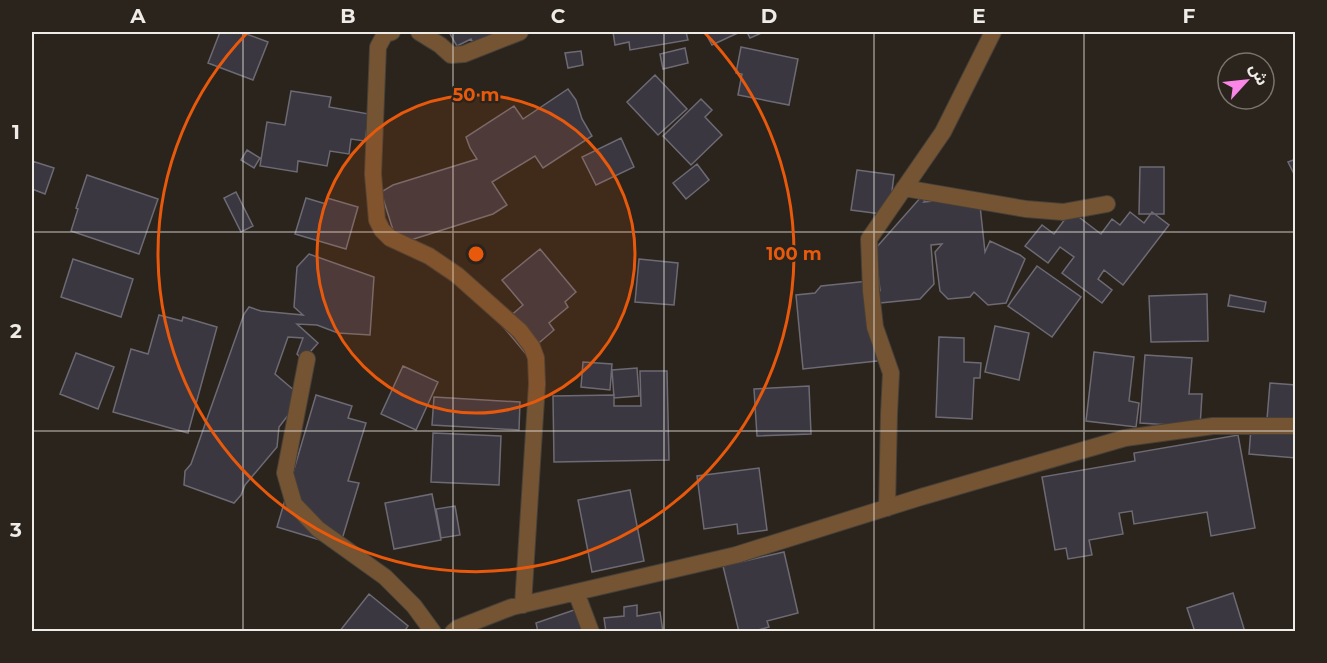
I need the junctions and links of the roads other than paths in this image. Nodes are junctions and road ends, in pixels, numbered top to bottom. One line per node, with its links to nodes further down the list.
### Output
1 (392, 32): 11 (street)
2 (420, 32): 3 (street)
3 (520, 32)
4 (993, 32): 5 (street)
5 (904, 188): 6 (street); 9 (street)
6 (1107, 204)
7 (307, 359): 12 (street)
8 (1296, 426): 9 (street)
9 (886, 508): 10 (street)
10 (576, 592): 11 (street); 14 (street)
11 (523, 604): 13 (street)
12 (433, 632)
13 (453, 632)
14 (591, 632)

